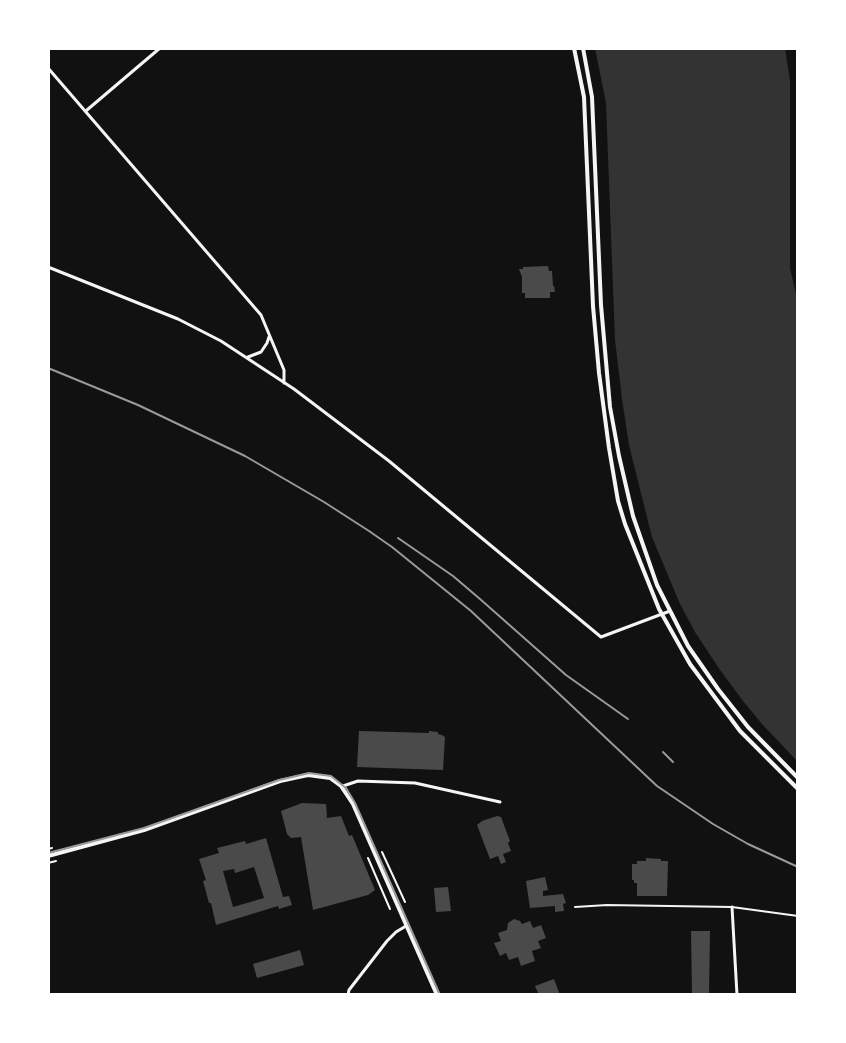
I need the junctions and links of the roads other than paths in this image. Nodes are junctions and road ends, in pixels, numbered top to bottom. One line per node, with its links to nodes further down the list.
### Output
1 (160, 48): 5 (street)
2 (574, 48): 11 (main road)
3 (583, 48): 10 (main road)
4 (48, 68): 5 (street)
5 (86, 111): 7 (street)
6 (48, 267): 8 (street)
7 (269, 333): 8 (street); 9 (street)
8 (246, 358): 9 (street)
9 (284, 383): 11 (street)
10 (670, 611): 11 (street); 12 (main road)
11 (662, 615): 14 (main road)
12 (798, 778)
13 (341, 786): 15 (street); 16 (main road); 20 (main road)
14 (798, 789)
15 (500, 802)
16 (48, 856)
17 (575, 907): 18 (lane)
18 (732, 907): 19 (lane); 23 (street)
19 (798, 916)
20 (406, 926): 21 (street); 22 (main road)
21 (348, 995)
22 (437, 995)
23 (737, 995)

